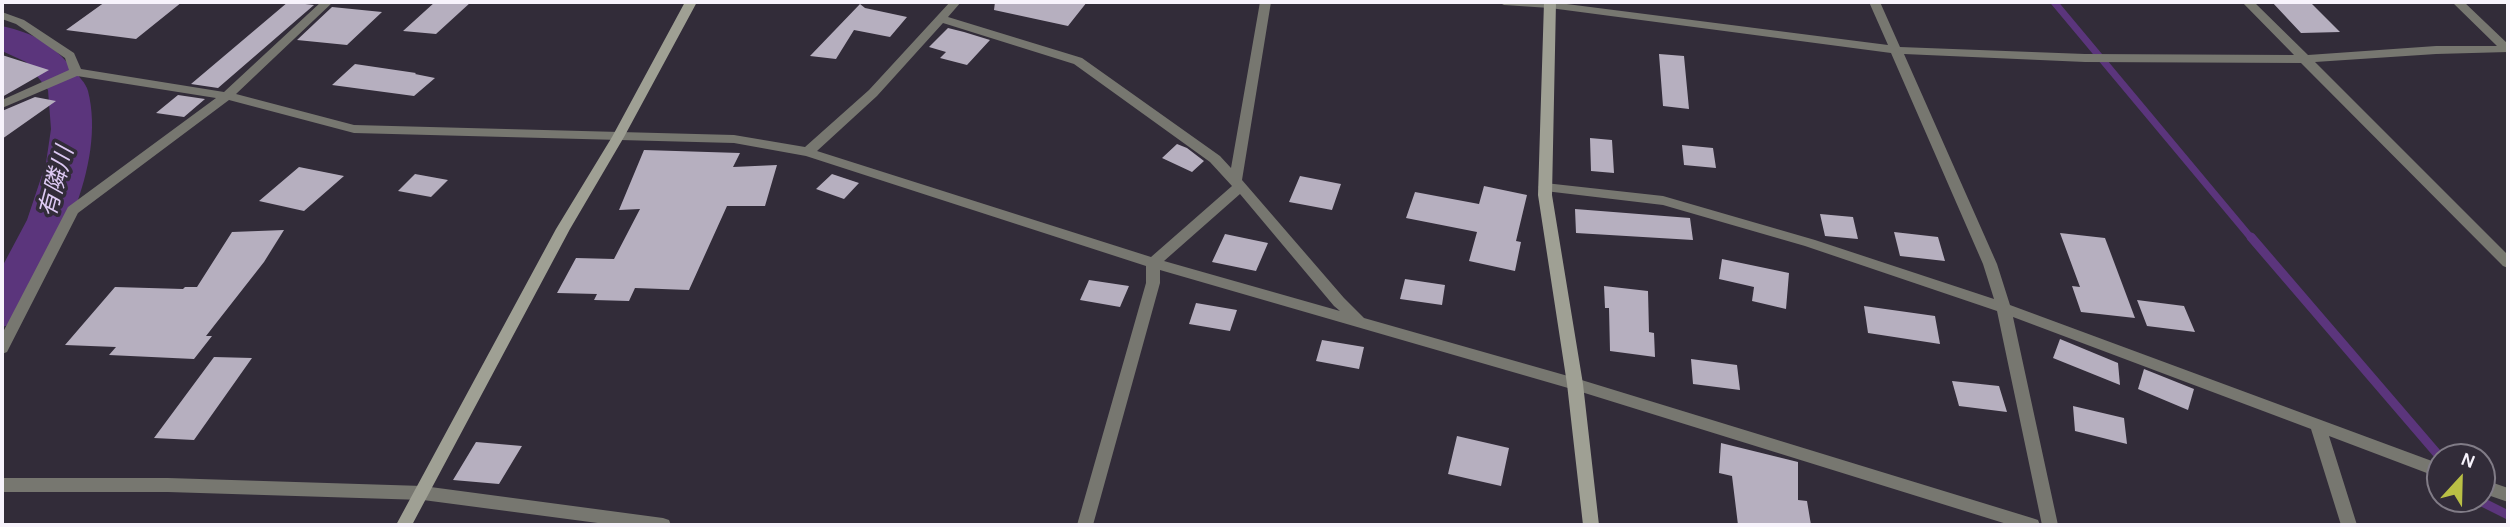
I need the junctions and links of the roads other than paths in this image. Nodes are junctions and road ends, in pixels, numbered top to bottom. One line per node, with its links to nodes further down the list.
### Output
1 (327, 2): 17 (street)
2 (691, 2): 19 (street)
3 (956, 2): 11 (street)
4 (1266, 2): 21 (street)
5 (1504, 2): 9 (street)
6 (1875, 2): 14 (street)
7 (2248, 2): 15 (street)
8 (2458, 2): 13 (street)
9 (1550, 3): 14 (street); 22 (street)
10 (2, 15): 12 (street)
11 (942, 19): 20 (street); 21 (street)
12 (11, 26): 16 (street)
13 (2507, 49): 15 (street)
14 (1896, 50): 15 (street); 25 (street)
15 (2306, 59): 24 (street)
16 (75, 73): 17 (street); 18 (street)
17 (226, 96): 19 (street); 27 (street)
18 (2, 104)
19 (618, 137): 20 (street); 32 (street)
20 (807, 152): 23 (street)
21 (1237, 184): 23 (street); 26 (street)
22 (1545, 187): 25 (street); 28 (street)
23 (1153, 263): 26 (street); 35 (street)
24 (2508, 263)
25 (2004, 309): 29 (street); 38 (street)
26 (1360, 321): 28 (street)
27 (2, 348)
28 (1575, 384): 36 (street); 37 (street)
29 (2318, 426): 30 (street); 39 (street)
30 (2426, 466)
31 (2, 485): 32 (street)
32 (423, 493): 33 (street); 34 (street)
33 (404, 525)
34 (663, 525)
35 (1085, 525)
36 (1591, 525)
37 (2032, 525)
38 (2050, 525)
39 (2349, 525)

